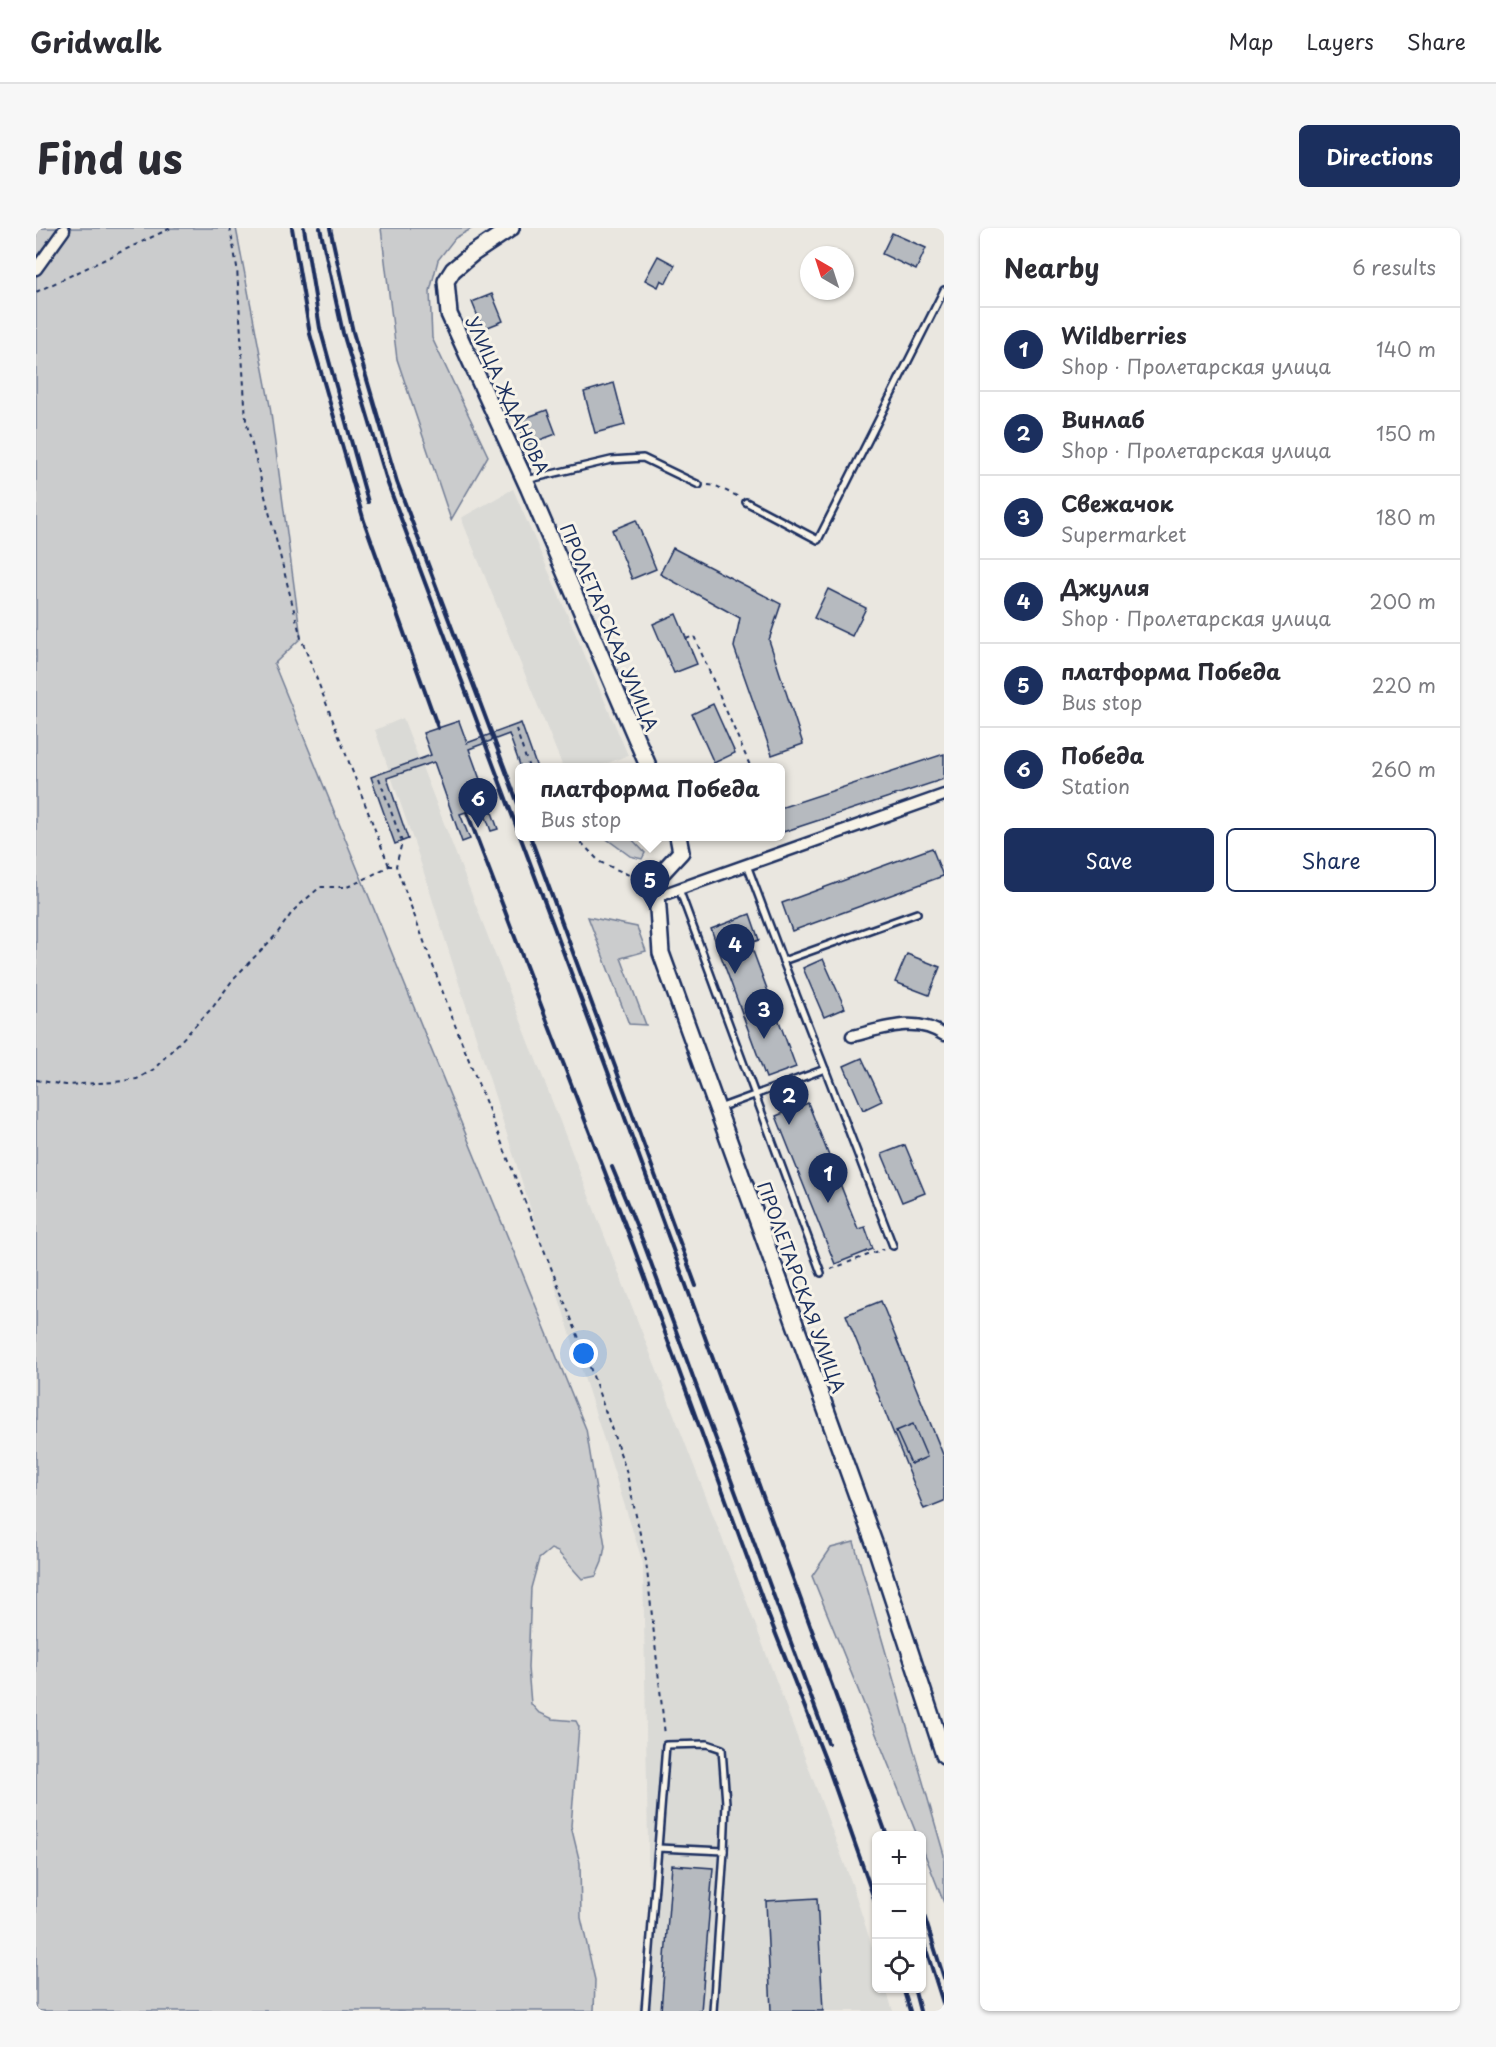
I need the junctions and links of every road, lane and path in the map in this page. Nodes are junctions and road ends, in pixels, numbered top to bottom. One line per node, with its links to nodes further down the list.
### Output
1 (171, 228): 7 (path)
2 (230, 228): 22 (path)
3 (511, 228): 8 (main road, УЛИЦА ЖДАНОВА)
4 (64, 230): 5 (street)
5 (36, 269)
6 (944, 290): 11 (lane)
7 (36, 292)
8 (525, 480): 9 (lane); 10 (main road, УЛИЦА ЖДАНОВА)
9 (699, 485): 11 (path)
10 (535, 501): 15 (main road, ПРОЛЕТАРСКАЯ УЛИЦА)
11 (746, 502)
12 (686, 639): 16 (path)
13 (516, 729): 14 (path)
14 (527, 763)
15 (647, 763)
16 (749, 763)
17 (380, 778): 23 (path)
18 (944, 795): 21 (street)
19 (579, 841): 24 (path)
20 (679, 841): 26 (main road, ПРОЛЕТАРСКАЯ УЛИЦА)
21 (747, 865): 25 (street); 28 (lane)
22 (389, 866): 23 (path); 32 (path)
23 (396, 866): 37 (path)
24 (638, 879)
25 (679, 889): 26 (street); 33 (lane)
26 (659, 896): 34 (main road, ПРОЛЕТАРСКАЯ УЛИЦА)
27 (917, 913): 28 (lane)
28 (783, 961): 31 (lane)
29 (944, 1035): 30 (street)
30 (852, 1036)
31 (825, 1070): 33 (lane); 35 (lane)
32 (36, 1080)
33 (755, 1095): 34 (lane); 36 (lane)
34 (717, 1109): 38 (main road, ПРОЛЕТАРСКАЯ УЛИЦА)
35 (893, 1246): 36 (path)
36 (821, 1273)
37 (666, 1745): 39 (lane); 40 (lane)
38 (944, 1755)
39 (658, 1848): 40 (lane); 41 (lane)
40 (724, 1851): 42 (lane)
41 (645, 2011)
42 (713, 2011)

